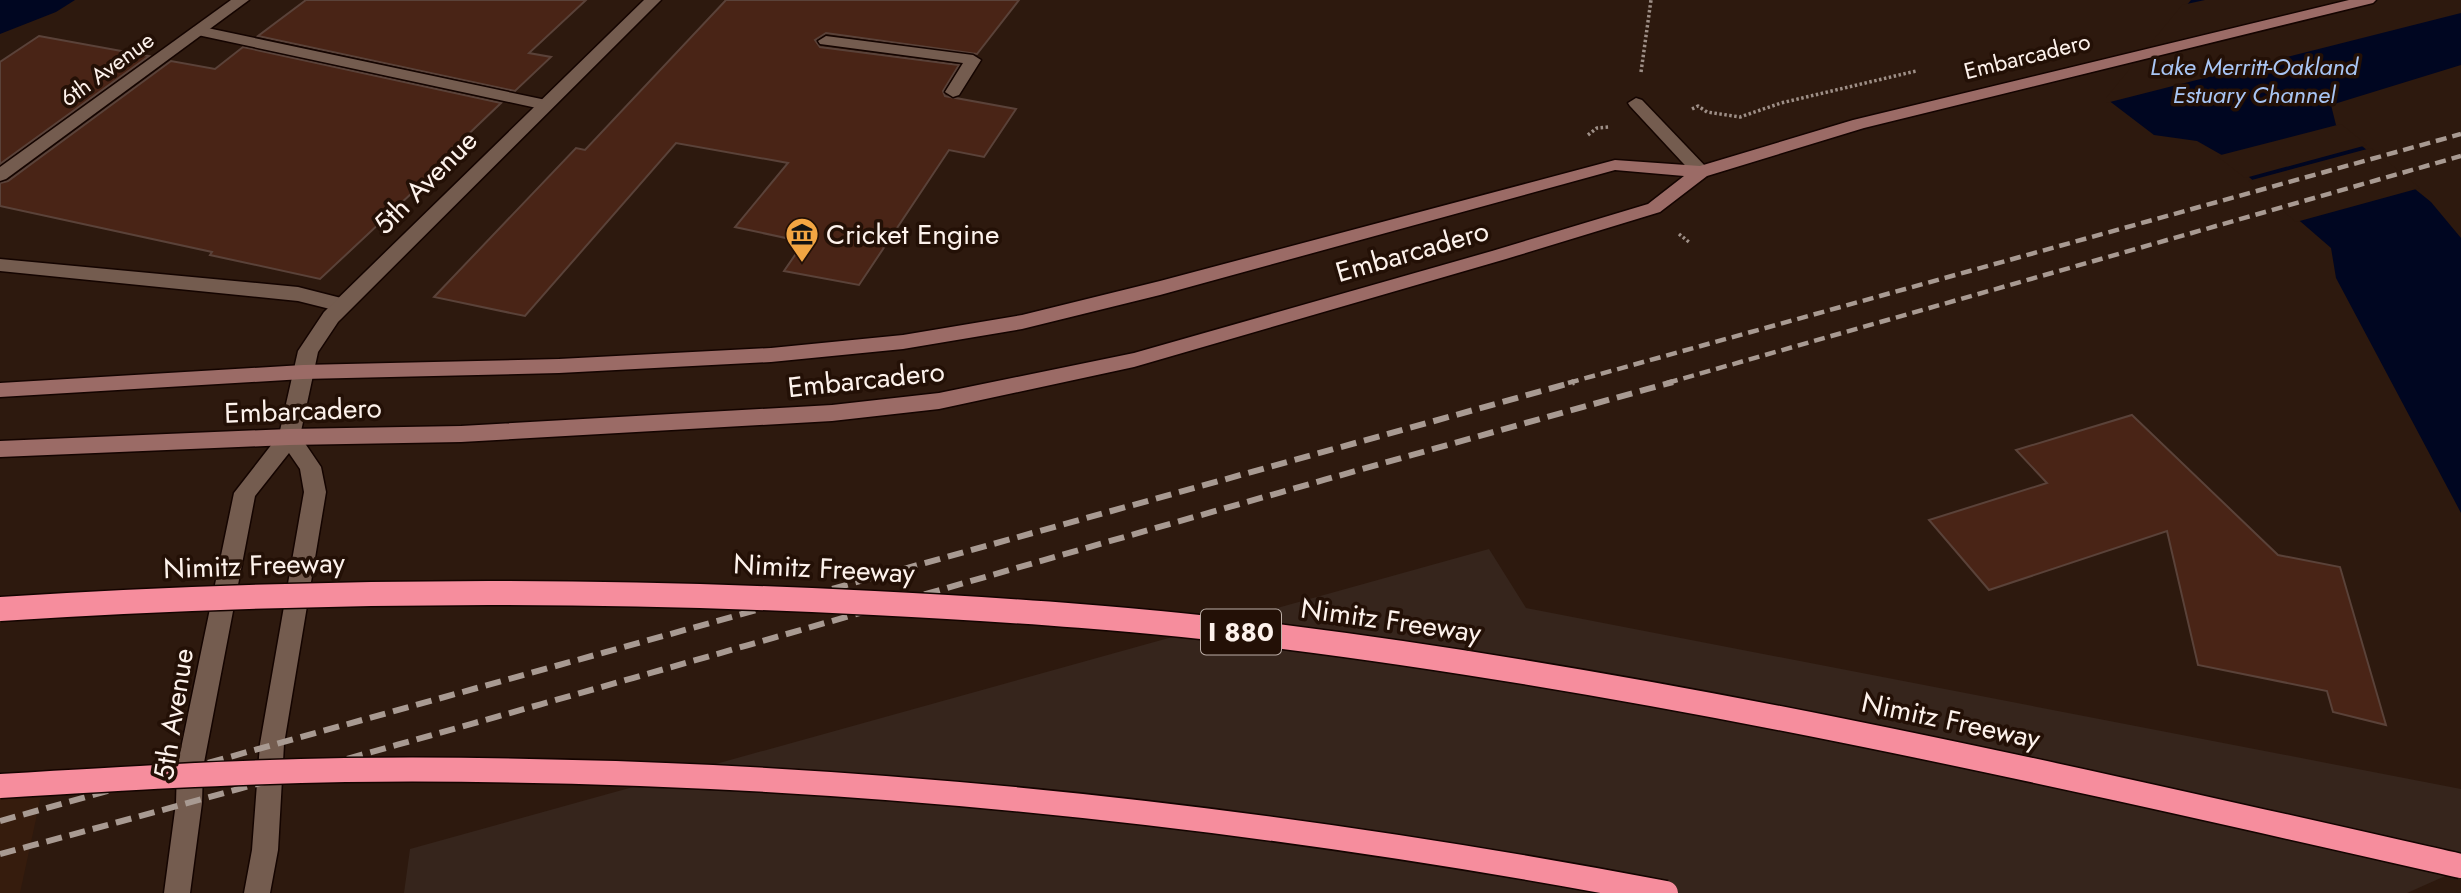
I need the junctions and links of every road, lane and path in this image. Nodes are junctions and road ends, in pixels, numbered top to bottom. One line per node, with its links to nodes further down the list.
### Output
1 (241, 0): 5 (street, 6th Avenue)
2 (653, 0): 10 (street, 5th Avenue)
3 (1651, 0): 9 (path)
4 (2368, 0): 12 (main road, Embarcadero)
5 (198, 31): 10 (street); 13 (street, 6th Avenue)
6 (826, 41): 8 (street)
7 (1924, 69): 11 (path)
8 (953, 92)
9 (1636, 103): 12 (street)
10 (546, 105): 17 (street, 5th Avenue)
11 (1690, 110)
12 (1701, 172): 18 (main road, Embarcadero); 20 (main road, Embarcadero)
13 (0, 175)
14 (1677, 233): 15 (path)
15 (1689, 242)
16 (0, 265): 17 (street)
17 (342, 305): 18 (street, 5th Avenue)
18 (303, 372): 19 (main road, Embarcadero); 20 (street, 5th Avenue)
19 (0, 390)
20 (289, 437): 21 (main road, Embarcadero); 25 (street, 5th Avenue); 26 (street)
21 (0, 449)
22 (0, 610): 24 (highway, Nimitz Freeway / I 880, bridge)
23 (0, 786): 27 (highway, bridge)
24 (2461, 866)
25 (177, 893)
26 (257, 893)
27 (1666, 893)

